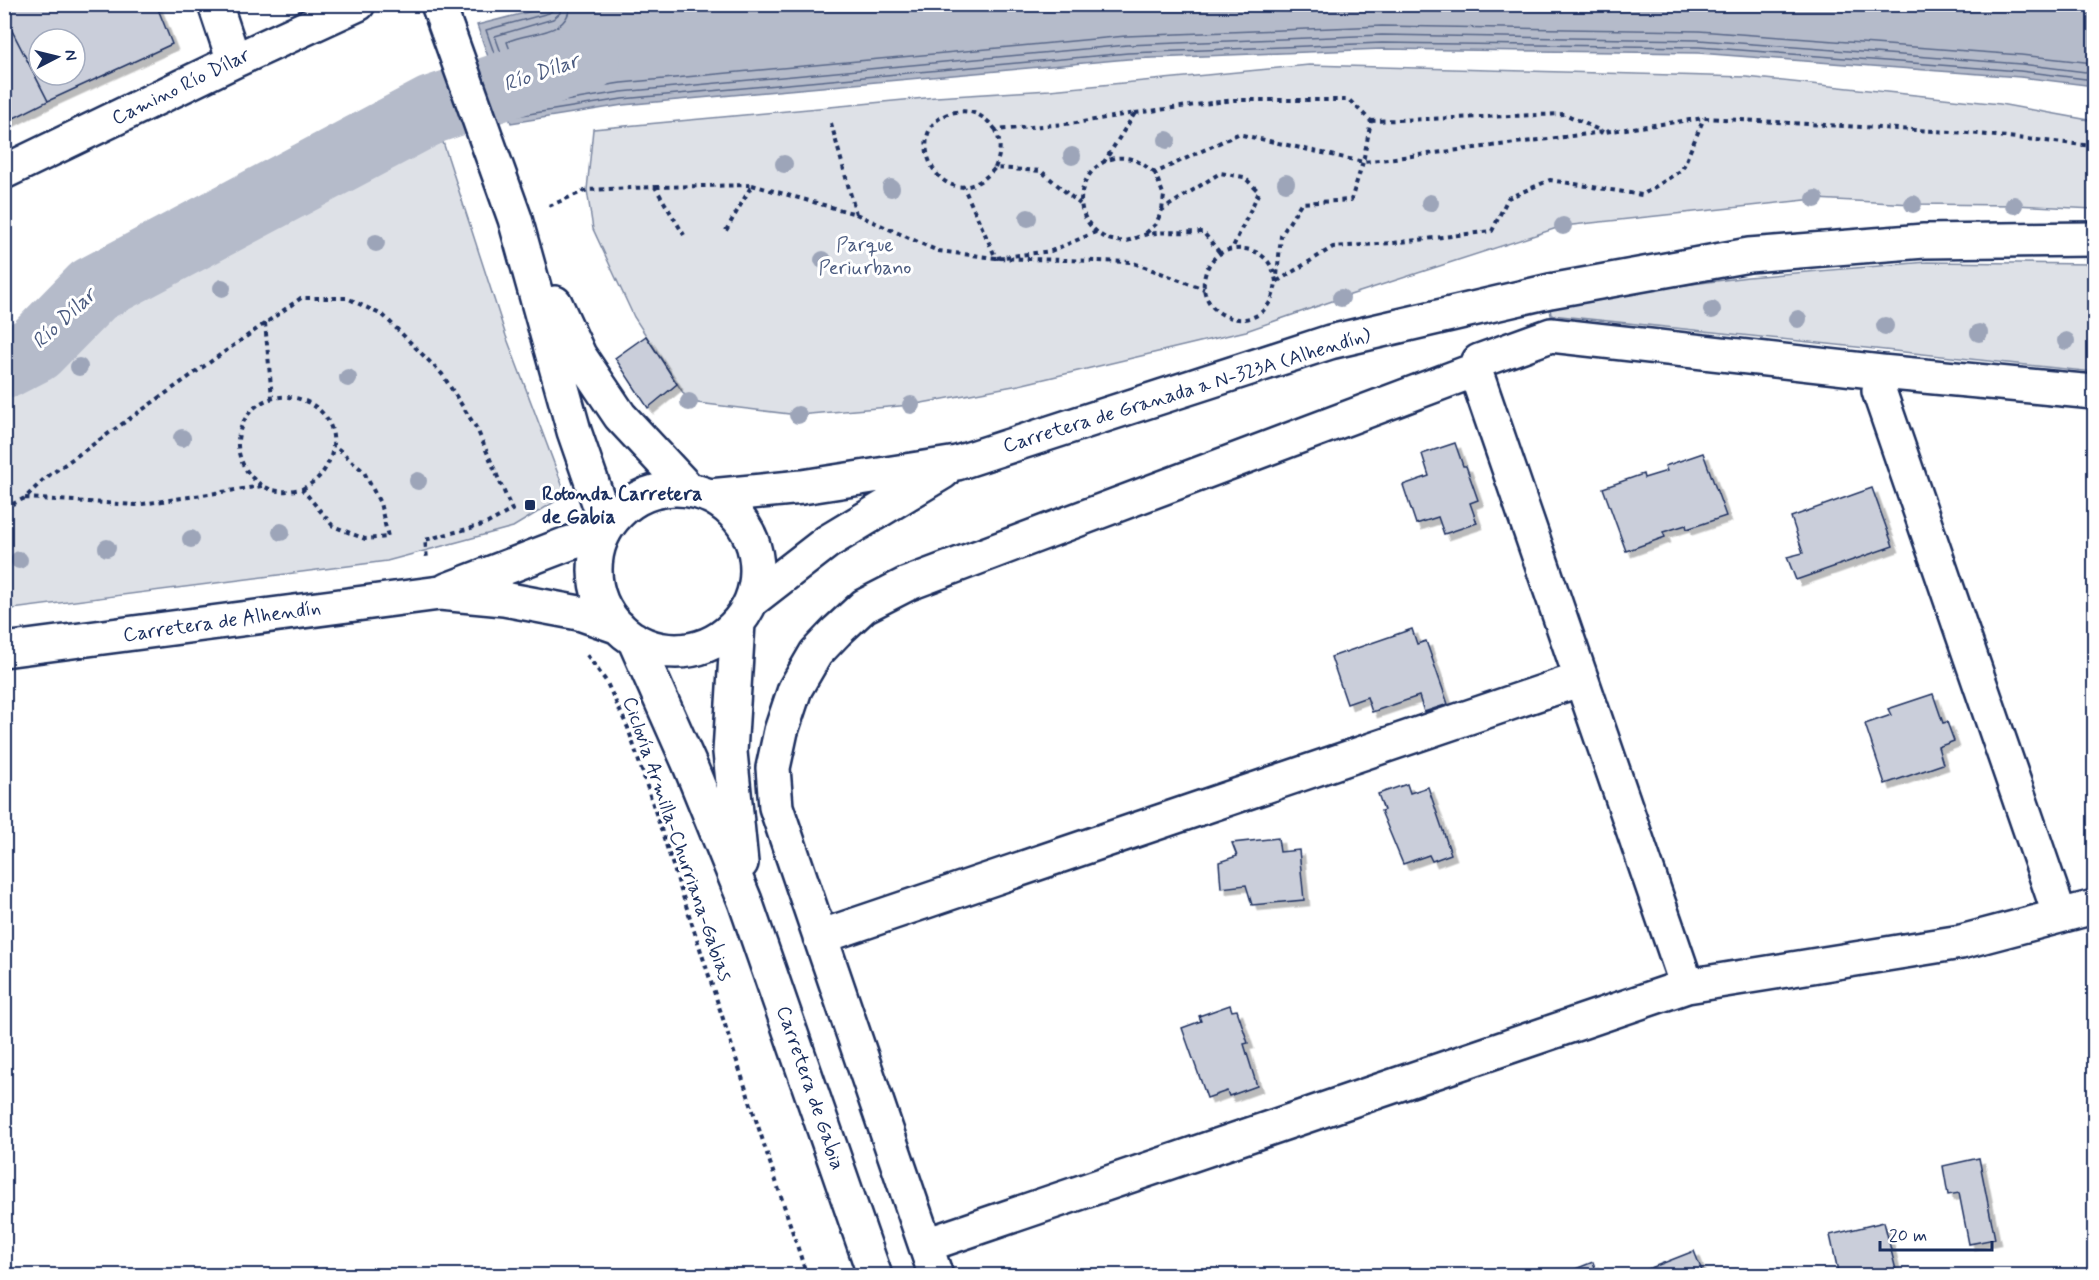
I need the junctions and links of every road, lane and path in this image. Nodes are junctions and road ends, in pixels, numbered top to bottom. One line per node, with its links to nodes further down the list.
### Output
1 (215, 4): 4 (street)
2 (358, 4): 4 (street, Camino Río Dílar)
3 (440, 11): 23 (street)
4 (234, 61): 15 (street, Camino Río Dílar)
5 (1135, 112): 7 (path); 9 (path); 12 (path)
6 (1704, 118): 10 (path); 11 (path); 32 (path)
7 (1371, 121): 10 (path); 13 (path)
8 (831, 123): 22 (path)
9 (996, 130): 14 (path); 18 (path)
10 (1604, 132): 13 (path)
11 (2094, 146)
12 (1103, 162): 16 (path); 20 (path)
13 (1363, 162): 16 (path); 32 (path)
14 (995, 168): 18 (path); 20 (path)
15 (4, 172)
16 (1155, 174): 21 (path)
17 (752, 185): 19 (path); 22 (path); 25 (path)
18 (963, 186): 31 (path)
19 (655, 187): 23 (path); 27 (path)
20 (1080, 204): 24 (path)
21 (1162, 210): 26 (path); 29 (path)
22 (856, 214): 31 (path)
23 (515, 219): 43 (street); 46 (street)
24 (1096, 232): 26 (path); 31 (path)
25 (724, 234)
26 (1146, 234): 30 (path)
27 (684, 235)
28 (2094, 239): 40 (street, Carretera de Granada a N-323A (Alhendín))
29 (1232, 249): 30 (path); 32 (path)
30 (1220, 254): 33 (path)
31 (996, 258): 33 (path)
32 (1276, 282): 33 (path)
33 (1204, 289)
34 (265, 322): 38 (path); 44 (path); 47 (path)
35 (1475, 370): 36 (street); 52 (street); 56 (street)
36 (1881, 372): 37 (street); 55 (street)
37 (2094, 392)
38 (272, 398): 39 (path); 41 (path)
39 (334, 445): 42 (path); 42 (path)
40 (957, 463): 43 (street, Carretera de Granada a N-323A (Alhendín)); 48 (street, Carretera de Granada a N-323A (Alhendín))
41 (262, 486): 42 (path); 44 (path)
42 (302, 489)
43 (700, 493): 46 (street); 48 (street)
44 (25, 498): 45 (path)
45 (4, 508)
46 (605, 530): 47 (street); 49 (street)
47 (435, 593): 49 (street); 50 (street, Carretera de Alhendín)
48 (745, 612): 49 (street); 53 (street, Carretera de Gabia)
49 (627, 633): 53 (street, Carretera de Gabia)
50 (4, 650)
51 (584, 651): 59 (path, Ciclovía Armilla-Churriana-Gabias)
52 (1581, 679): 56 (street); 57 (street)
53 (745, 901): 60 (street, Carretera de Gabia)
54 (2094, 907): 55 (street)
55 (2060, 916): 57 (street)
56 (820, 937): 58 (street)
57 (1687, 986): 58 (street)
58 (931, 1260)
59 (807, 1275)
60 (875, 1275)

